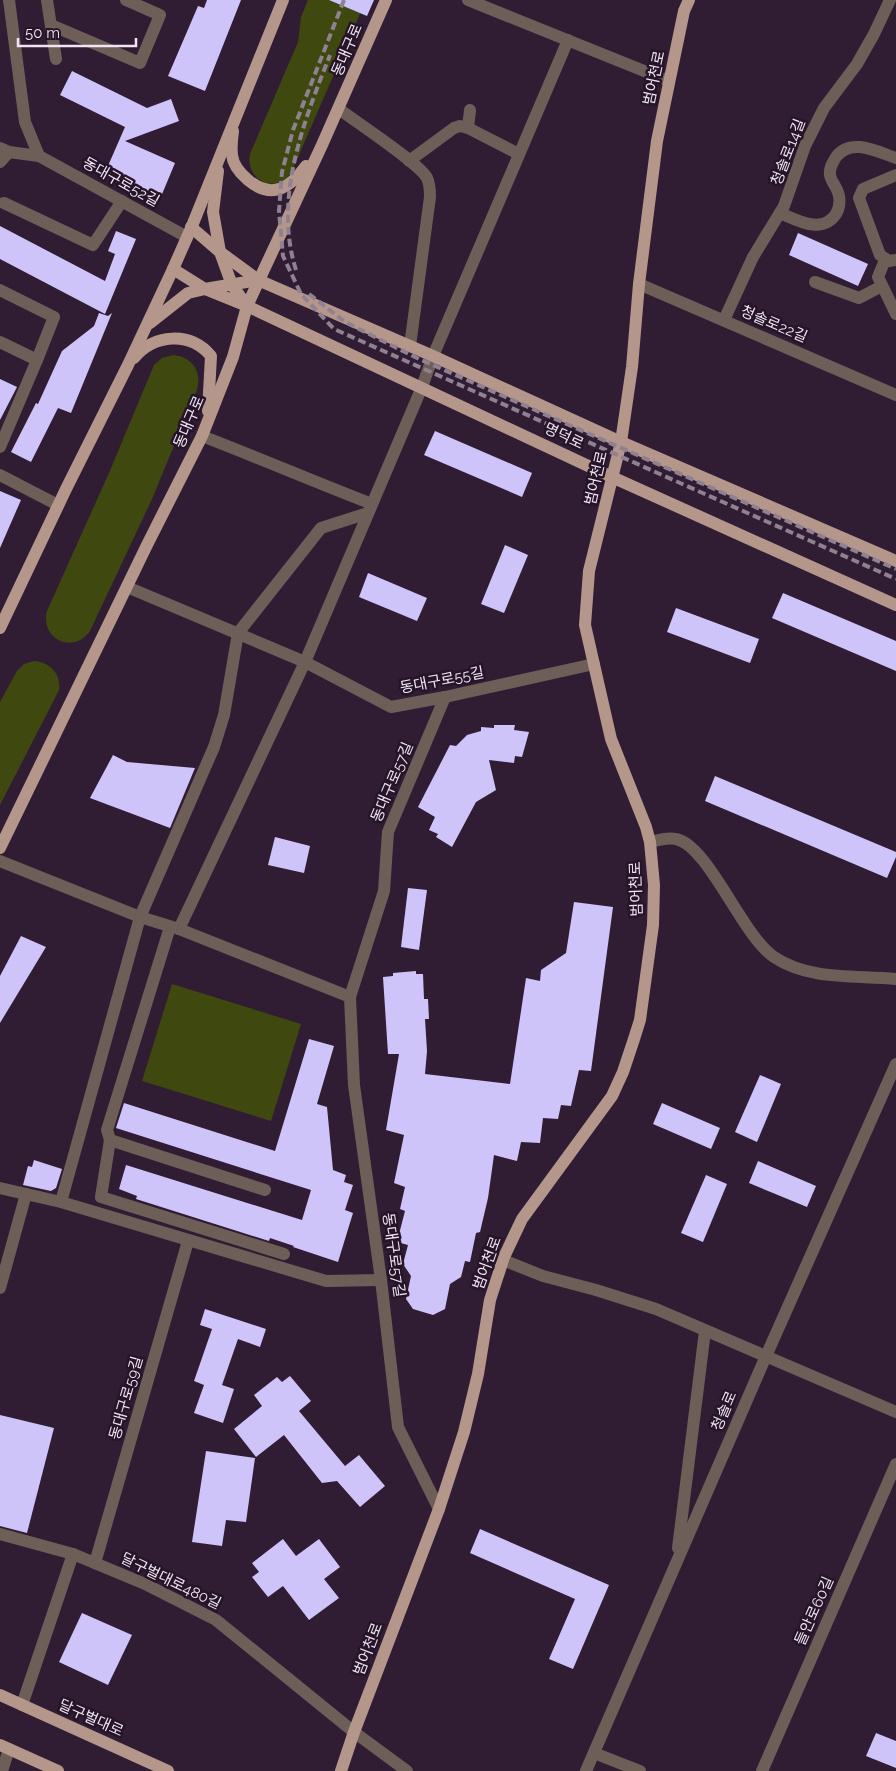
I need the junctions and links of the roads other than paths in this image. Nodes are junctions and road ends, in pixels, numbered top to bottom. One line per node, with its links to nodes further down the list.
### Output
1 (9, 0): 21 (street)
2 (47, 0): 9 (street)
3 (126, 0): 9 (street)
4 (283, 0): 15 (main road)
5 (386, 0): 13 (main road, 동대구로)
6 (468, 0): 10 (street)
7 (689, 0): 12 (main road, 범어천로)
8 (890, 0): 28 (street, 청솔로14길)
9 (51, 25): 11 (street)
10 (568, 40): 12 (street); 20 (street)
11 (56, 59)
12 (669, 81): 35 (main road, 범어천로)
13 (338, 109): 17 (main road, 동대구로); 23 (street)
14 (470, 110): 16 (street)
15 (233, 122): 17 (main road); 19 (main road)
16 (468, 128): 20 (street); 23 (street)
17 (322, 145): 33 (main road, 동대구로)
18 (4, 150): 21 (street, 동대구로52길); 24 (street)
19 (221, 151): 29 (main road); 30 (main road)
20 (519, 154): 46 (street)
21 (39, 156): 26 (street, 동대구로52길)
22 (896, 158): 28 (street)
23 (409, 161): 45 (street)
24 (0, 162)
25 (896, 175): 31 (street)
26 (122, 201): 27 (street); 29 (street, 동대구로52길)
27 (4, 202)
28 (780, 213): 42 (street, 청솔로14길)
29 (189, 232): 30 (main road, 명덕로); 32 (main road)
30 (220, 252): 33 (main road, 명덕로); 36 (main road)
31 (891, 260): 37 (street)
32 (173, 269): 38 (main road, 명덕로); 43 (main road)
33 (258, 280): 36 (main road); 40 (main road, 동대구로); 45 (main road, 명덕로)
34 (815, 282): 37 (street)
35 (639, 284): 42 (street, 청솔로22길); 53 (main road, 범어천로)
36 (232, 285): 38 (main road); 40 (main road)
37 (882, 286): 41 (street)
38 (205, 289): 40 (main road, 명덕로); 43 (main road)
39 (0, 290): 47 (street)
40 (247, 306): 49 (main road, 명덕로); 51 (main road, 동대구로)
41 (896, 314)
42 (724, 320): 50 (street, 청솔로22길)
43 (147, 326): 48 (main road)
44 (0, 342): 47 (street)
45 (410, 346): 46 (main road, 명덕로)
46 (433, 356): 49 (street); 53 (main road, 명덕로)
47 (37, 360): 54 (street)
48 (128, 365): 51 (main road); 57 (main road)
49 (422, 387): 56 (main road, 명덕로); 58 (street)
50 (896, 395)
51 (208, 421): 52 (main road, 동대구로)
52 (202, 436): 58 (street); 60 (main road, 동대구로)
53 (621, 442): 56 (main road, 범어천로); 59 (main road, 명덕로)
54 (0, 446)
55 (0, 475): 57 (street)
56 (614, 478): 61 (main road, 명덕로); 65 (main road, 범어천로)
57 (58, 505): 62 (main road)
58 (370, 508): 63 (street); 64 (street)
59 (896, 561)
60 (127, 586): 63 (street, 동대구로55길); 68 (main road, 동대구로)
61 (896, 605)
62 (0, 628)
63 (238, 633): 64 (street, 동대구로55길); 70 (street)
64 (305, 662): 66 (street, 동대구로55길); 71 (street)
65 (594, 664): 66 (street, 동대구로55길); 67 (main road, 범어천로)
66 (445, 697): 73 (street, 동대구로57길)
67 (650, 842): 72 (street); 83 (main road, 범어천로)
68 (0, 848)
69 (0, 861): 70 (street)
70 (140, 917): 71 (street); 79 (street)
71 (174, 928): 73 (street); 75 (street)
72 (896, 979)
73 (350, 997): 84 (street, 동대구로57길)
74 (896, 1064): 87 (street, 청솔로)
75 (110, 1140): 77 (street); 80 (street)
76 (0, 1188): 78 (street)
77 (265, 1190)
78 (26, 1194): 79 (street); 85 (street)
79 (61, 1202): 81 (street)
80 (199, 1228): 81 (street, 동대구로59길); 82 (street)
81 (191, 1242): 84 (street); 93 (street, 동대구로59길)
82 (284, 1254)
83 (503, 1260): 86 (street); 90 (main road, 범어천로)
84 (382, 1280): 90 (street, 동대구로57길)
85 (0, 1288)
86 (705, 1331): 87 (street); 94 (street)
87 (766, 1356): 88 (street); 94 (street, 청솔로)
88 (896, 1412)
89 (896, 1464): 107 (street, 들안로60길)
90 (439, 1509): 97 (main road, 범어천로)
91 (0, 1534): 92 (street, 달구벌대로480길)
92 (73, 1554): 93 (street, 달구벌대로480길); 96 (street)
93 (96, 1563): 97 (street, 달구벌대로480길)
94 (676, 1563): 99 (street, 청솔로)
95 (0, 1695): 96 (main road, 달구벌대로)
96 (22, 1705): 102 (main road, 달구벌대로)
97 (354, 1732): 103 (main road, 범어천로); 104 (street)
98 (4, 1747): 100 (street); 101 (main road)
99 (594, 1753): 105 (street, 청솔로); 106 (street)
100 (2, 1771)
101 (58, 1771)
102 (168, 1771)
103 (341, 1771)
104 (407, 1771)
105 (586, 1771)
106 (640, 1771)
107 (762, 1771)

